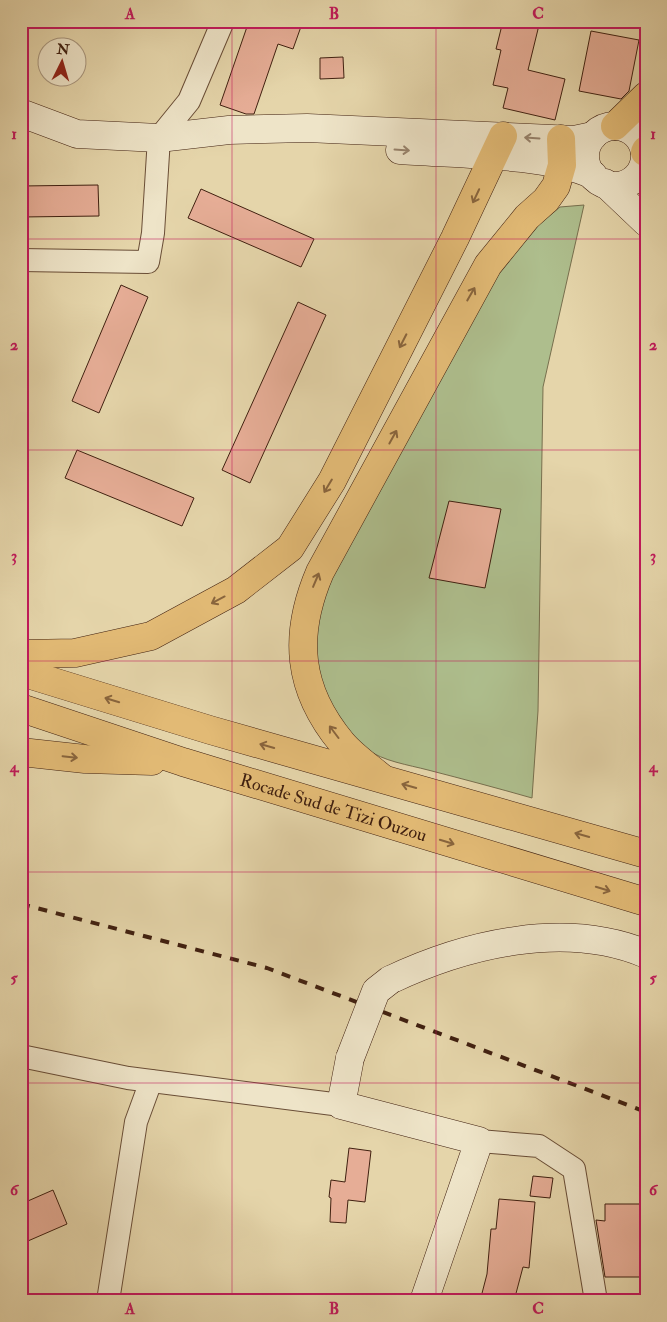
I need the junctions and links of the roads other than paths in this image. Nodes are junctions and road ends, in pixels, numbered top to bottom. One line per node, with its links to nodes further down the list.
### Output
1 (223, 21): 5 (street)
2 (646, 96): 4 (main road)
3 (21, 113): 5 (street)
4 (604, 131): 7 (street); 8 (street); 9 (street)
5 (160, 138): 6 (street); 11 (street)
6 (499, 146): 7 (street); 12 (main road, one-way to 12)
7 (561, 152): 9 (street); 17 (main road, one-way to 7)
8 (645, 161): 9 (street)
9 (599, 179): 10 (street)
10 (646, 222)
11 (21, 260)
12 (21, 654)
13 (21, 672): 17 (main road, one-way to 13)
14 (21, 708): 16 (main road, Rocade Sud de Tizi Ouzou)
15 (21, 752): 16 (main road, one-way to 16)
16 (183, 762): 19 (main road, Rocade Sud de Tizi Ouzou, one-way to 19)
17 (382, 778): 18 (main road, one-way to 17)
18 (646, 854)
19 (646, 902)
20 (646, 954): 23 (street, bridge)
21 (21, 1056): 22 (street)
22 (151, 1081): 23 (street); 25 (street)
23 (341, 1105): 24 (street)
24 (479, 1141): 26 (street); 27 (street)
25 (108, 1301)
26 (424, 1301)
27 (596, 1301)

